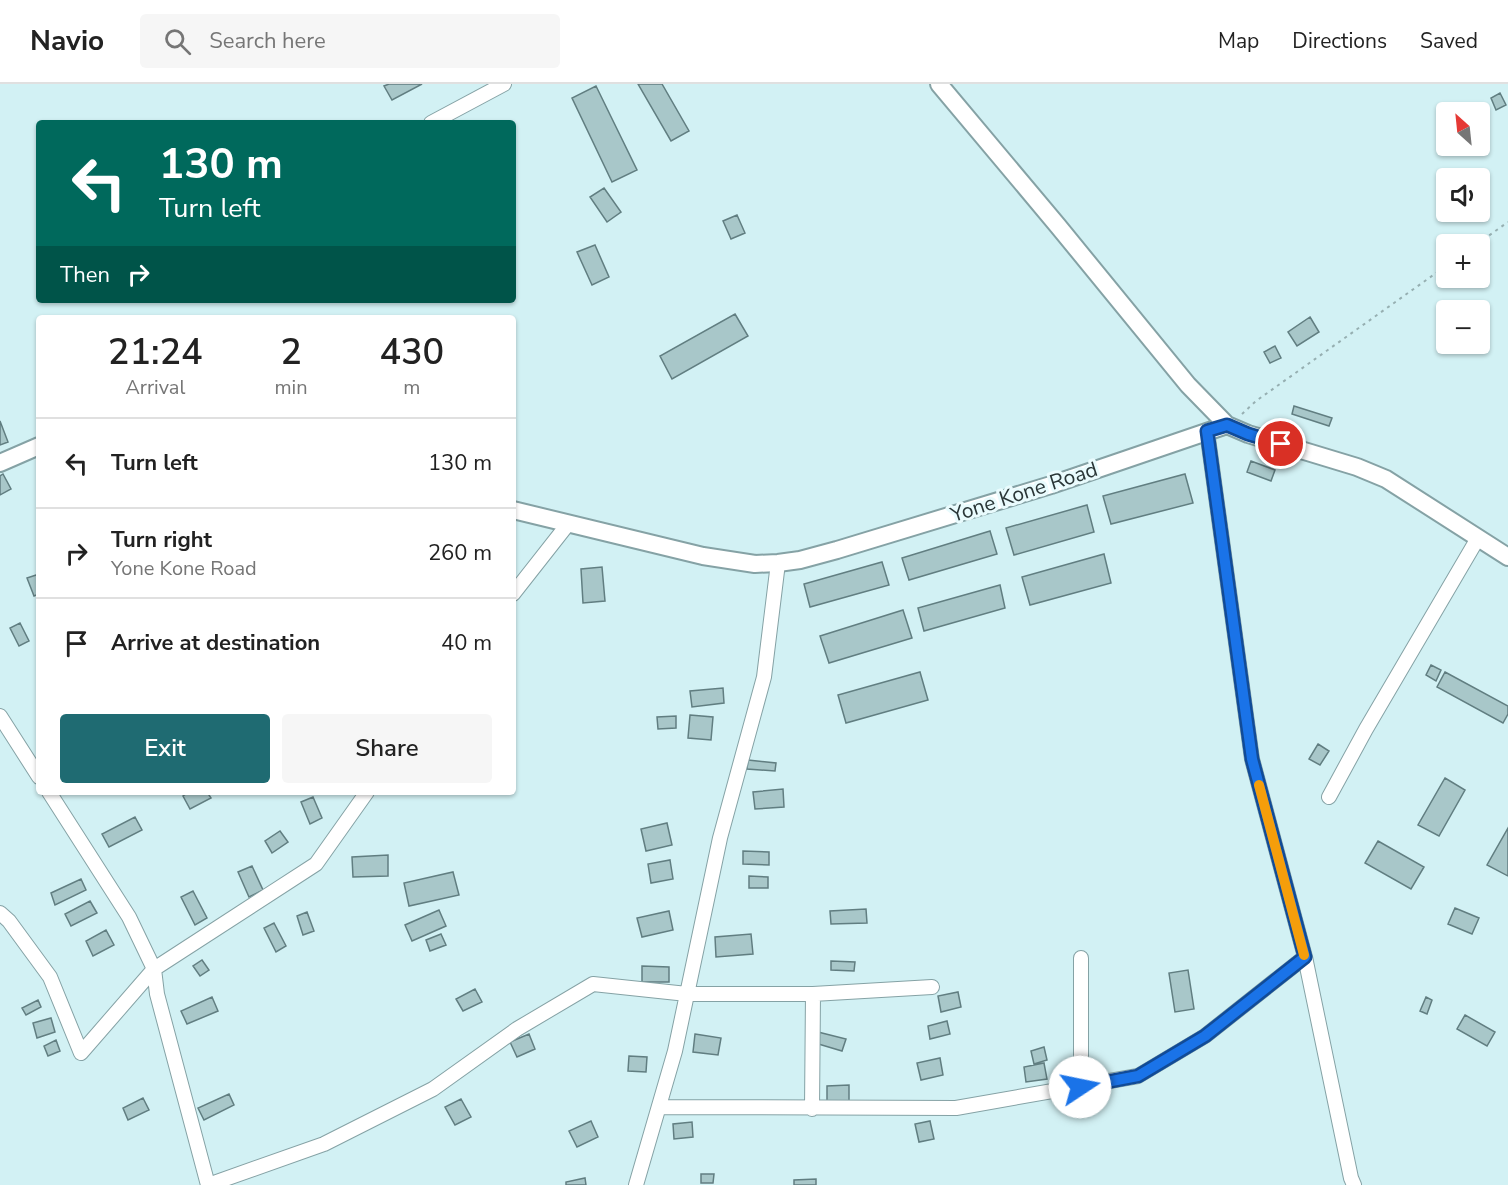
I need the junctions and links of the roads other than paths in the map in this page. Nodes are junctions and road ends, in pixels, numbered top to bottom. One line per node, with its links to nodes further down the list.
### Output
1 (504, 84): 3 (street)
2 (939, 84): 4 (street)
3 (437, 120)
4 (1227, 425): 5 (street, Yone Kone Road); 10 (street)
5 (1207, 431): 12 (street, Yone Kone Road); 20 (street)
6 (36, 447): 7 (street)
7 (0, 463)
8 (516, 511): 9 (street, Yone Kone Road)
9 (568, 524): 12 (street, Yone Kone Road); 13 (street)
10 (1478, 538): 11 (street); 18 (street)
11 (1508, 557)
12 (777, 563): 24 (street)
13 (516, 590)
14 (0, 716): 15 (street)
15 (36, 772)
16 (50, 795): 22 (street)
17 (365, 795): 22 (street)
18 (1329, 797)
19 (0, 913): 22 (street)
20 (1305, 957): 26 (street); 31 (street)
21 (1081, 958): 26 (street)
22 (154, 969): 29 (street)
23 (932, 987): 25 (street)
24 (687, 994): 25 (street); 27 (street); 29 (street)
25 (813, 994): 28 (street)
26 (1080, 1087): 28 (street)
27 (659, 1107): 28 (street); 30 (street)
28 (812, 1109)
29 (208, 1185)
30 (636, 1185)
31 (1354, 1185)

